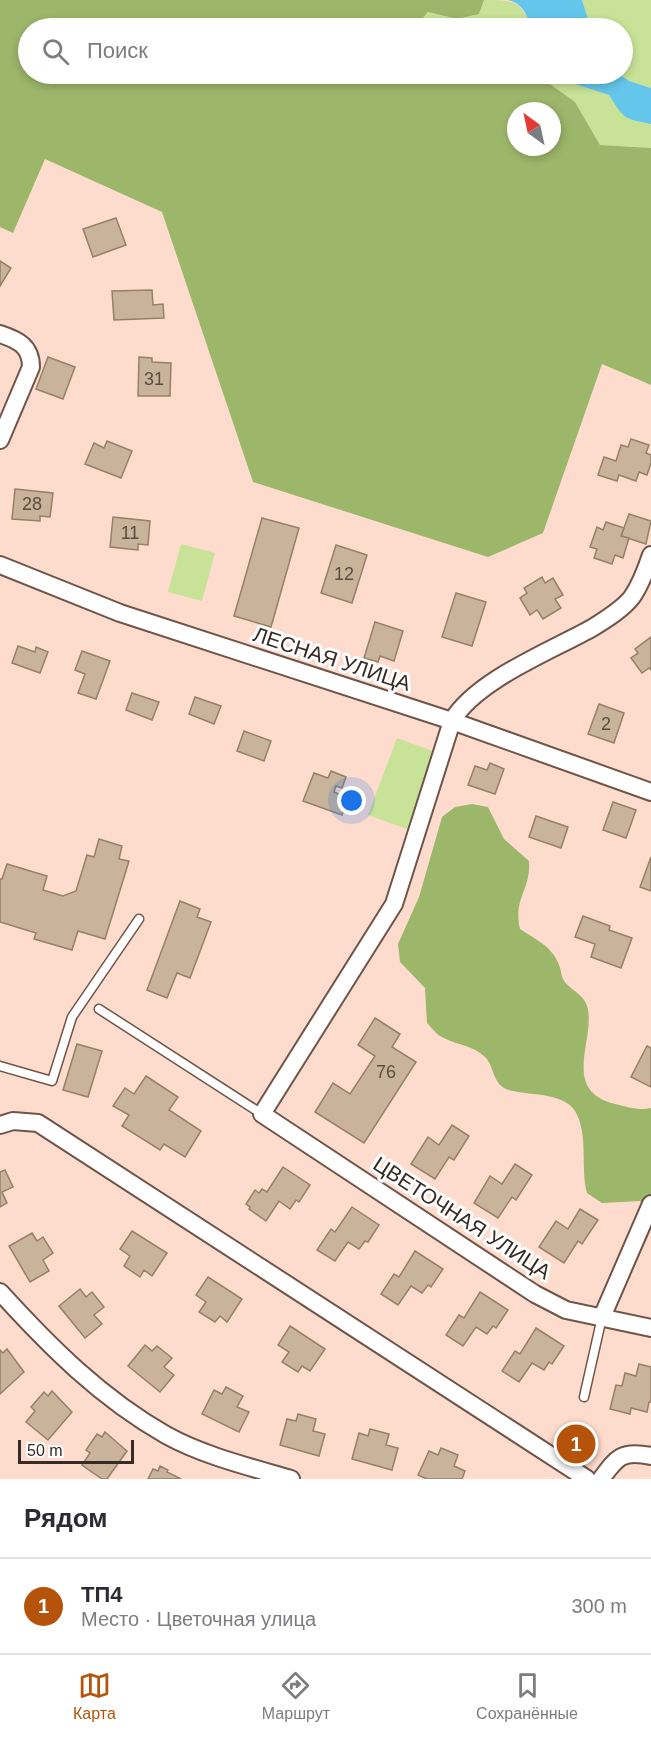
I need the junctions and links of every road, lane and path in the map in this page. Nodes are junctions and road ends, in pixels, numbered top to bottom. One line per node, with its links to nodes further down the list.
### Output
1 (0, 334): 2 (street)
2 (0, 440)
3 (651, 555): 5 (street)
4 (0, 565): 5 (street, ЛЕСНАЯ УЛИЦА)
5 (452, 721): 6 (street, ЛЕСНАЯ УЛИЦА); 10 (street)
6 (651, 792)
7 (139, 919): 9 (lane)
8 (99, 1009): 10 (lane)
9 (0, 1066)
10 (262, 1114): 14 (street, ЦВЕТОЧНАЯ УЛИЦА)
11 (0, 1125): 19 (street)
12 (651, 1204): 14 (street)
13 (0, 1292): 18 (street)
14 (602, 1317): 15 (street, ЦВЕТОЧНАЯ УЛИЦА); 16 (lane)
15 (651, 1328)
16 (584, 1397)
17 (651, 1456): 20 (street)
18 (291, 1479)
19 (587, 1479)
20 (601, 1479)

